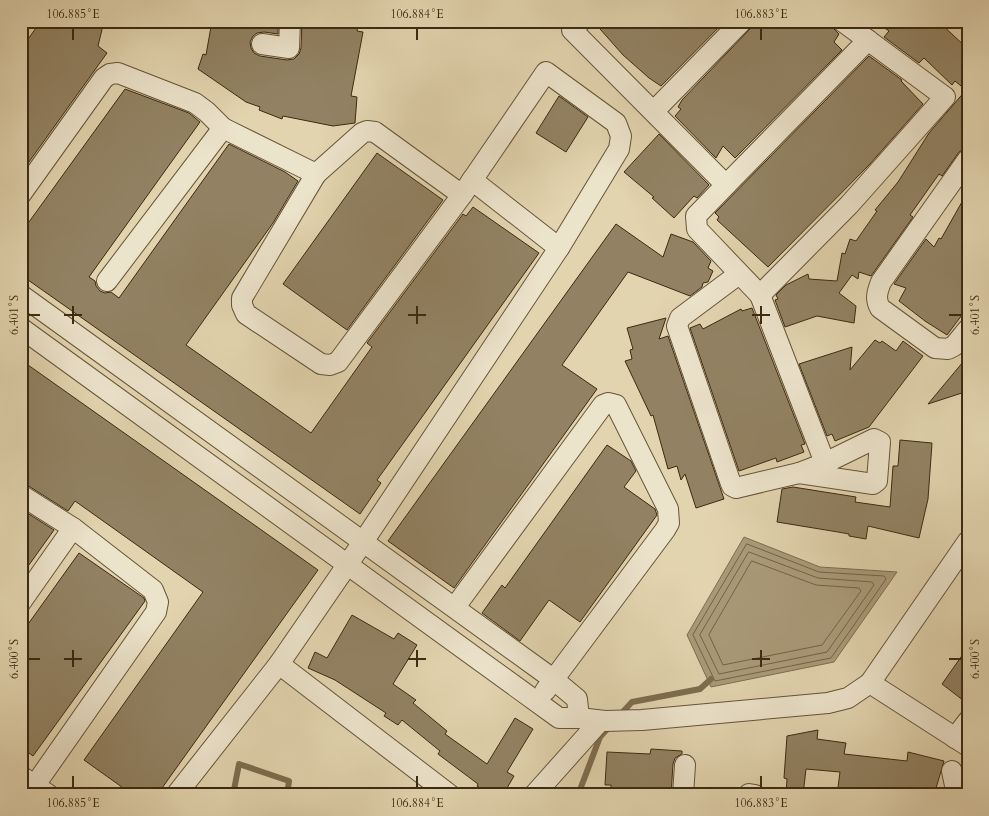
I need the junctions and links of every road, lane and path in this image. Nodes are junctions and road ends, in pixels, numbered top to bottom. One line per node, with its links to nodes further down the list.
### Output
1 (290, 21): 6 (street)
2 (581, 21): 7 (street)
3 (742, 21): 7 (street)
4 (842, 21): 5 (street)
5 (868, 40): 11 (street); 18 (street)
6 (262, 44)
7 (654, 111): 11 (street)
8 (223, 128): 10 (street); 13 (street); 16 (street)
9 (968, 159): 20 (street)
10 (316, 174): 12 (street); 12 (street)
11 (726, 185): 15 (street)
12 (467, 187): 14 (street); 14 (street)
13 (21, 194)
14 (559, 248): 25 (street)
15 (739, 274): 18 (street); 22 (street)
16 (107, 280)
17 (21, 295): 25 (street)
18 (760, 295): 21 (street)
19 (21, 328): 27 (street)
20 (968, 329)
21 (825, 463): 22 (street); 22 (street)
22 (800, 473)
23 (21, 495): 24 (street)
24 (72, 528): 28 (street); 40 (street)
25 (363, 542): 27 (street); 29 (street)
26 (968, 542): 32 (street)
27 (347, 564): 30 (street); 33 (street)
28 (21, 602)
29 (455, 607): 31 (street); 31 (street)
30 (279, 664): 41 (street); 42 (street)
31 (553, 679): 33 (street); 34 (street)
32 (870, 683): 35 (street); 37 (street)
33 (538, 701): 34 (street)
34 (579, 718): 35 (street)
35 (603, 721): 43 (street)
36 (968, 721): 37 (street)
37 (962, 742)
38 (685, 765): 44 (street)
39 (952, 771): 45 (street)
40 (35, 785)
41 (176, 795)
42 (450, 795)
43 (534, 795)
44 (683, 795)
45 (957, 795)

